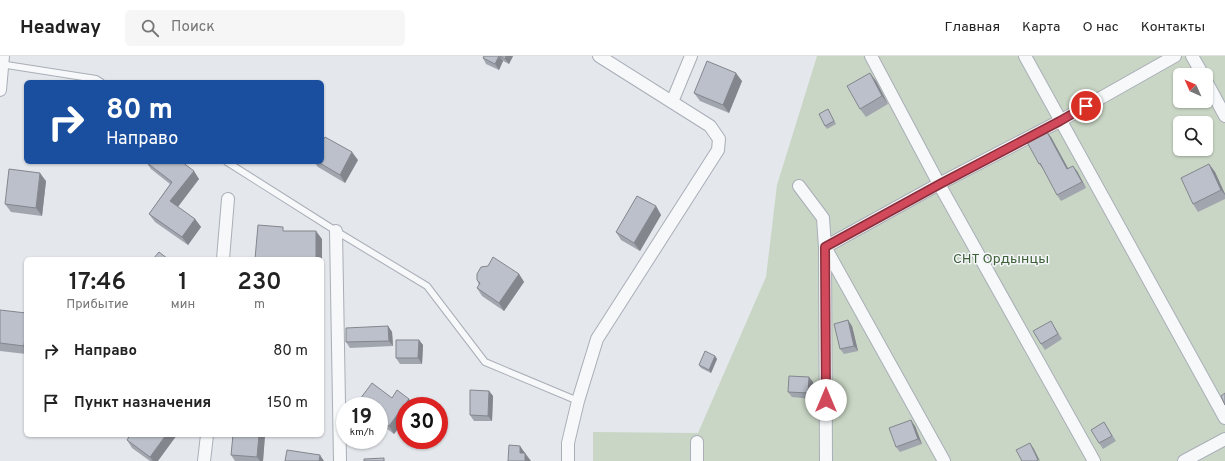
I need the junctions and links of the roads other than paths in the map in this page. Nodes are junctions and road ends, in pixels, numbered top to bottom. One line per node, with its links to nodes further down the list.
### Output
1 (599, 56): 12 (street)
2 (691, 56): 12 (street)
3 (871, 56): 16 (street)
4 (1025, 56): 14 (street)
5 (1175, 56): 14 (street)
6 (1192, 56): 8 (street)
7 (2, 62): 9 (lane); 10 (street)
8 (1199, 68)
9 (98, 80)
10 (0, 90)
11 (1213, 94): 13 (street)
12 (672, 102): 22 (street)
13 (1225, 116)
14 (1060, 121): 16 (street); 23 (street)
15 (230, 164): 19 (lane)
16 (940, 184): 20 (street); 33 (street)
17 (799, 186): 20 (street)
18 (228, 199): 21 (street)
19 (336, 231): 22 (lane); 28 (street)
20 (825, 247): 31 (street); 32 (street)
21 (223, 257)
22 (578, 402): 29 (street)
23 (1225, 418)
24 (207, 437): 27 (street)
25 (1225, 439): 34 (street)
26 (697, 442): 30 (street)
27 (204, 461)
28 (340, 461)
29 (568, 461)
30 (697, 461)
31 (826, 461)
32 (944, 461)
33 (1094, 461)
34 (1184, 461)

